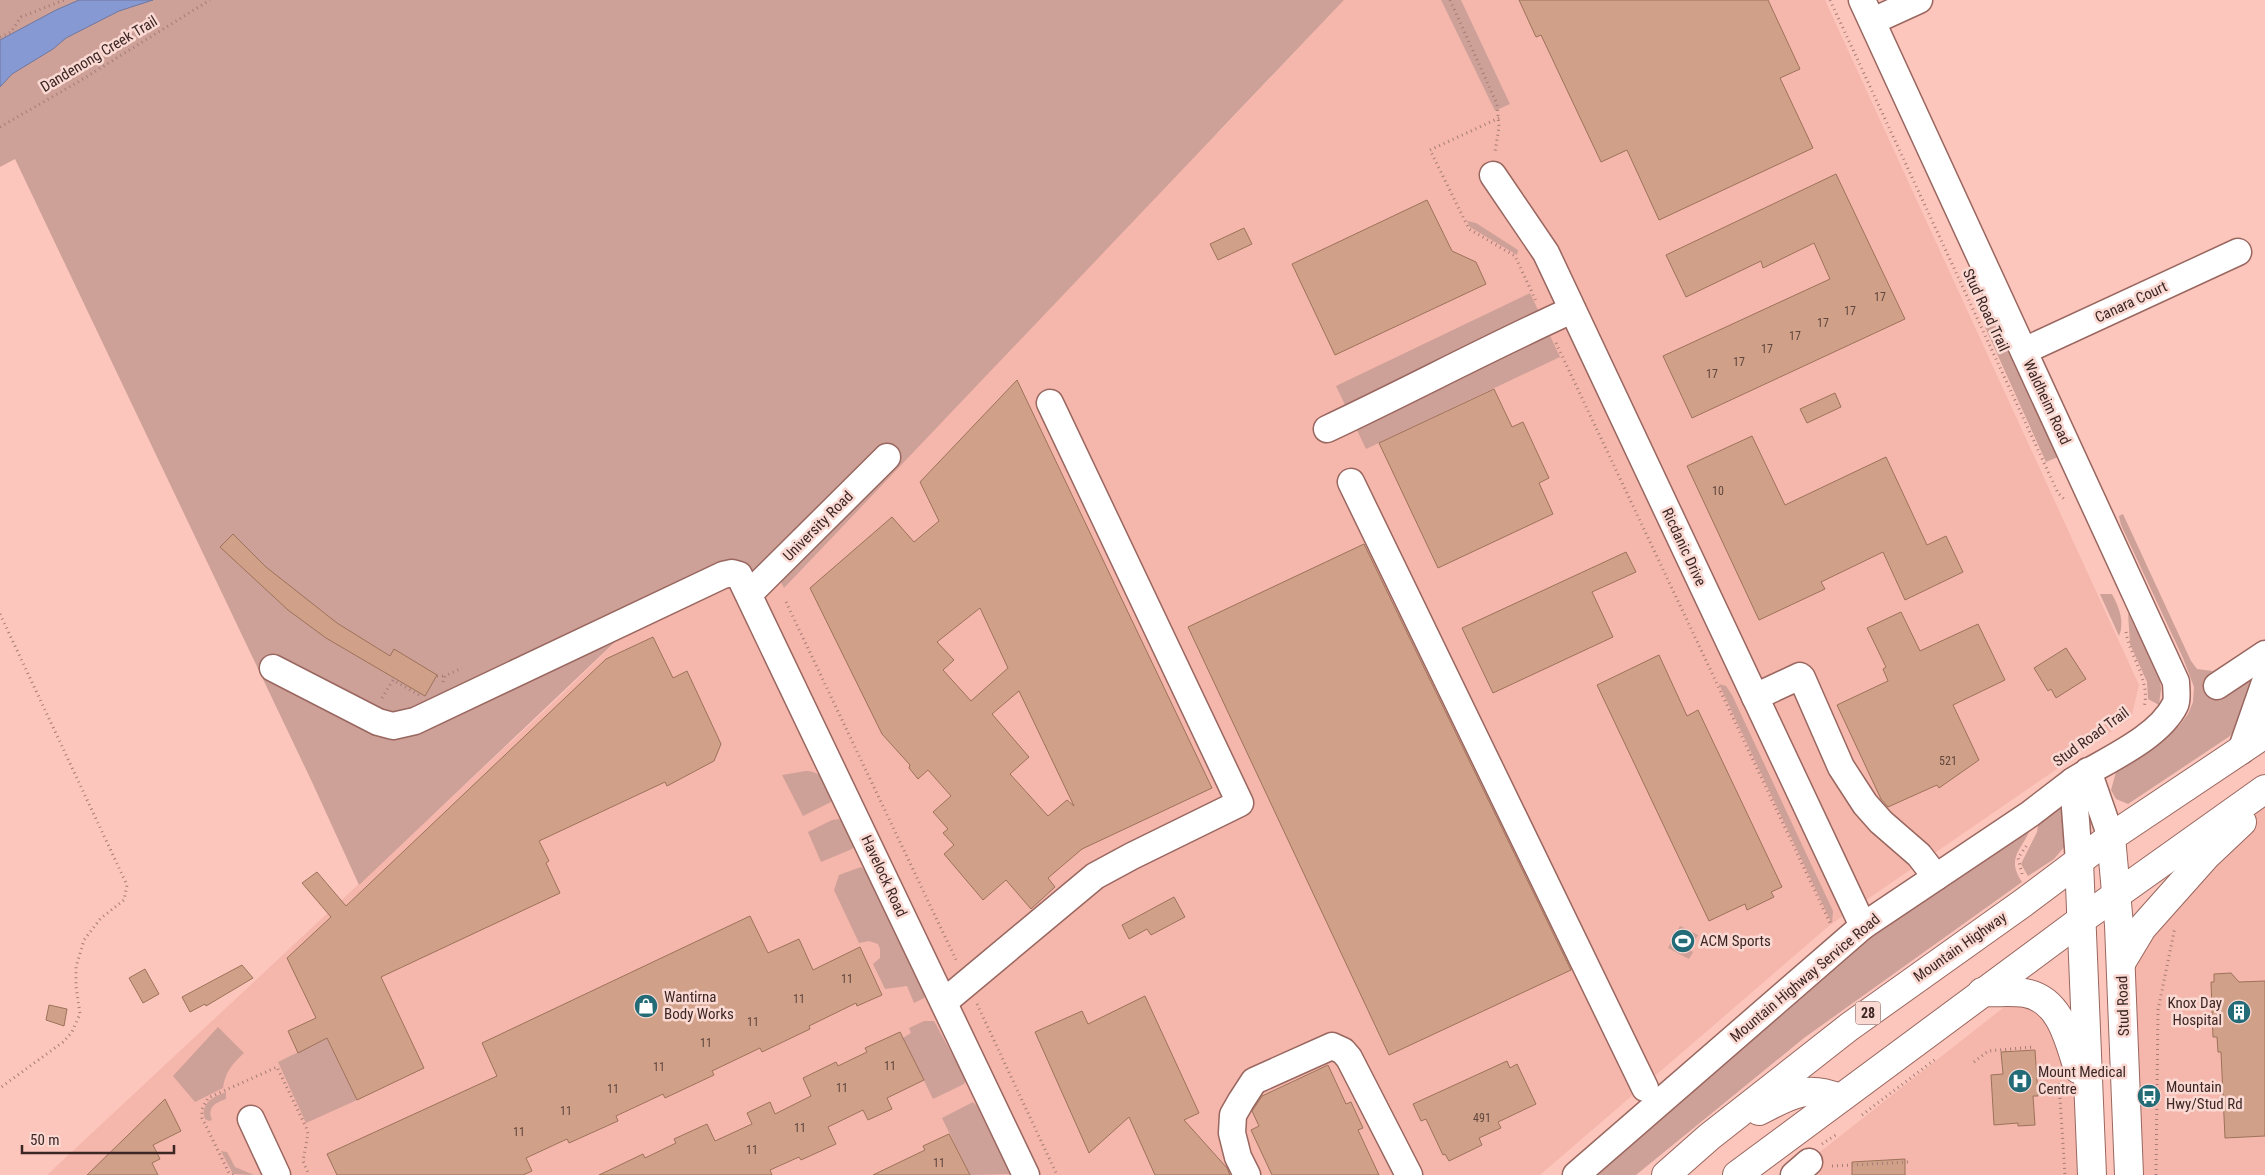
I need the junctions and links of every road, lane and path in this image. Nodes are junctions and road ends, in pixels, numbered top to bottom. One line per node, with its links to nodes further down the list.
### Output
1 (64, 0): 7 (path)
2 (210, 0): 9 (path, Dandenong Creek Trail)
3 (1450, 0): 8 (path)
4 (1830, 0): 19 (path, Stud Road Trail)
5 (1919, 0): 6 (street)
6 (1868, 11): 14 (street, Waldheim Road)
7 (0, 37)
8 (1499, 118): 10 (path); 13 (path)
9 (0, 127)
10 (1493, 175): 12 (street, Ricdanic Drive)
11 (2238, 252): 14 (street, Canara Court)
12 (1572, 310): 13 (street); 34 (street, Ricdanic Drive)
13 (1546, 322): 16 (street); 50 (path)
14 (2024, 352): 38 (street, Waldheim Road)
15 (1050, 403): 52 (street)
16 (1327, 429)
17 (887, 457): 20 (street, University Road)
18 (1351, 482): 60 (street)
19 (2068, 504)
20 (745, 586): 25 (street); 54 (street, Havelock Road)
21 (786, 602): 52 (path)
22 (0, 614): 59 (path)
23 (2125, 627): 35 (path, Stud Road Trail)
24 (2265, 654): 31 (street)
25 (273, 668)
26 (462, 668): 28 (path)
27 (436, 676): 28 (path)
28 (445, 676): 32 (path)
29 (393, 680): 33 (path)
30 (2265, 682): 37 (street)
31 (2217, 686)
32 (443, 687)
33 (423, 697)
34 (1755, 697): 44 (street); 48 (street, Ricdanic Drive)
35 (2143, 710)
36 (2265, 734): 37 (main road, Mountain Highway / 28)
37 (2241, 751): 42 (main road, Mountain Highway / 28)
38 (2080, 776): 41 (street, Mountain Highway Service Road); 42 (street); 43 (street)
39 (2265, 789): 46 (main road)
40 (2265, 800): 51 (main road)
41 (2023, 831): 44 (street, Mountain Highway Service Road); 45 (path)
42 (2111, 837): 43 (main road, Mountain Highway / 28); 46 (main road, Stud Road)
43 (2079, 861): 47 (main road); 65 (main road, Mountain Highway / 28)
44 (1936, 878): 48 (street, Mountain Highway Service Road)
45 (2024, 878)
46 (2117, 894): 47 (main road); 51 (main road, Stud Road)
47 (2081, 920): 53 (main road); 62 (main road)
48 (1863, 926): 76 (street, Mountain Highway Service Road)
49 (2175, 927): 81 (path)
50 (1832, 928)
51 (2121, 963): 80 (main road, Stud Road)
52 (966, 983): 54 (street); 73 (path)
53 (1982, 992): 61 (main road); 62 (main road)
54 (944, 1002): 72 (street, Havelock Road)
55 (2033, 1047): 57 (path)
56 (1938, 1058): 63 (path)
57 (1974, 1062)
58 (2059, 1082): 78 (path)
59 (0, 1088)
60 (1645, 1088)
61 (1839, 1098): 65 (main road); 68 (main road)
62 (2088, 1102): 79 (main road)
63 (1862, 1115)
64 (251, 1118): 70 (street)
65 (1708, 1137): 77 (main road, Mountain Highway / 28)
66 (1909, 1162): 67 (path)
67 (1808, 1168)
68 (1744, 1172)
69 (233, 1175): 71 (path)
70 (277, 1175)
71 (310, 1175)
72 (1026, 1175)
73 (1057, 1175)
74 (1247, 1175): 75 (street)
75 (1409, 1175)
76 (1576, 1175)
77 (1666, 1175)
78 (2065, 1175)
79 (2092, 1175)
80 (2129, 1175)
81 (2156, 1175)

